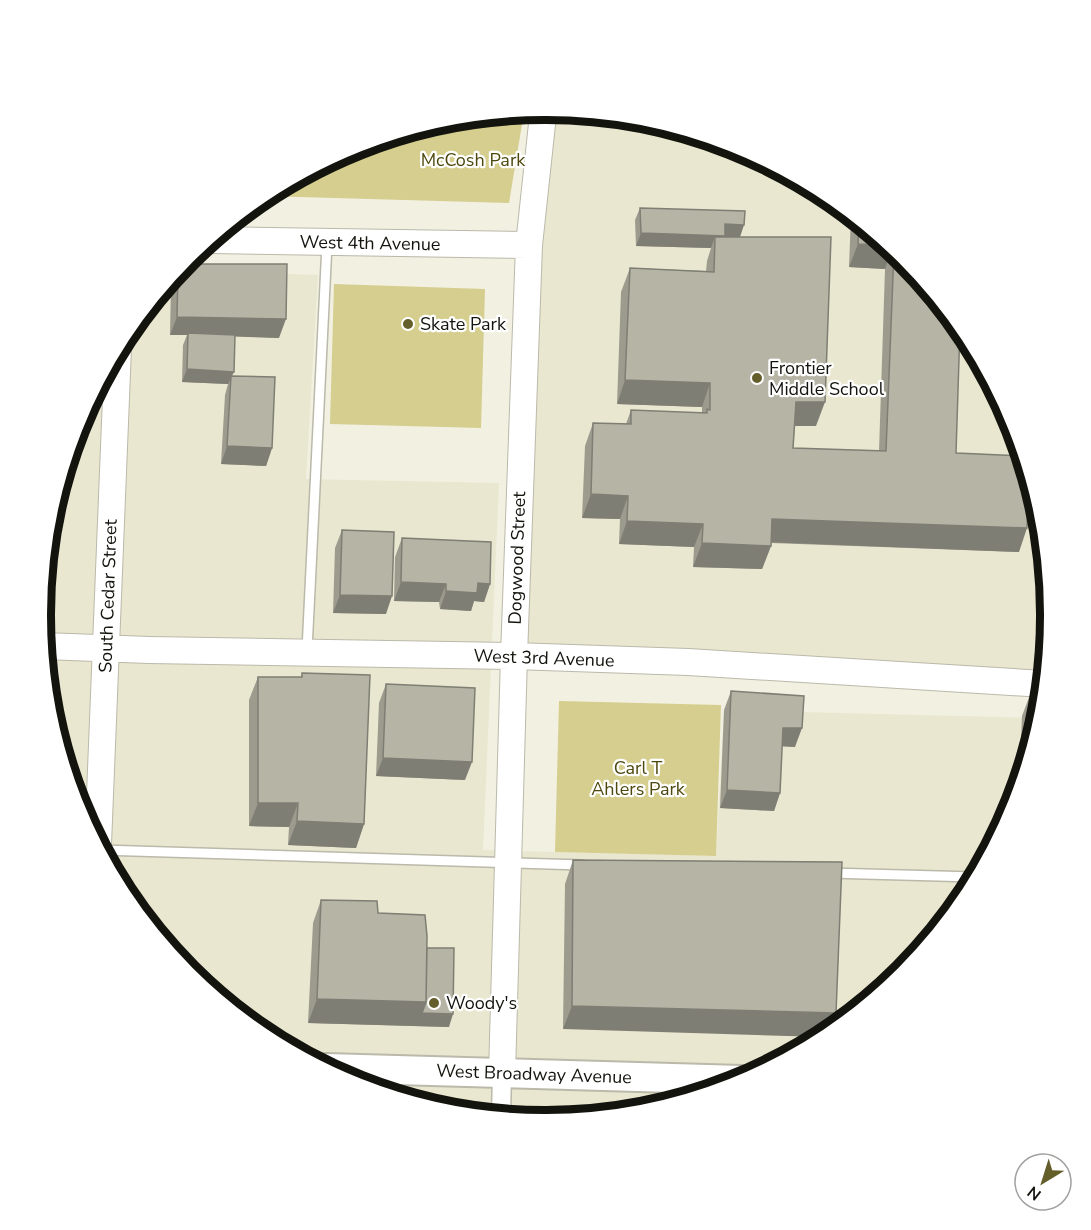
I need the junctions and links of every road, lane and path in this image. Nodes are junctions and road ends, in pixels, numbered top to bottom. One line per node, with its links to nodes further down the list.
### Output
1 (543, 120): 4 (main road, Dogwood Street)
2 (223, 240): 3 (main road, West 4th Avenue)
3 (327, 242): 4 (main road, West 4th Avenue); 8 (lane)
4 (529, 245): 9 (main road, Dogwood Street)
5 (117, 368): 7 (main road, South Cedar Street)
6 (52, 646): 7 (main road, West 3rd Avenue)
7 (105, 649): 8 (main road, West 3rd Avenue); 11 (main road, South Cedar Street)
8 (307, 653): 9 (main road, West 3rd Avenue)
9 (514, 656): 10 (main road, West 3rd Avenue); 13 (main road, Dogwood Street)
10 (1035, 683)
11 (99, 826)
12 (111, 850): 13 (lane)
13 (508, 862): 14 (lane); 18 (main road, Dogwood Street)
14 (596, 865)
15 (821, 872): 16 (lane)
16 (965, 877)
17 (349, 1069): 18 (main road, West Broadway Avenue)
18 (502, 1073): 19 (main road, West Broadway Avenue); 20 (street, Dogwood Street)
19 (715, 1079)
20 (501, 1107)

